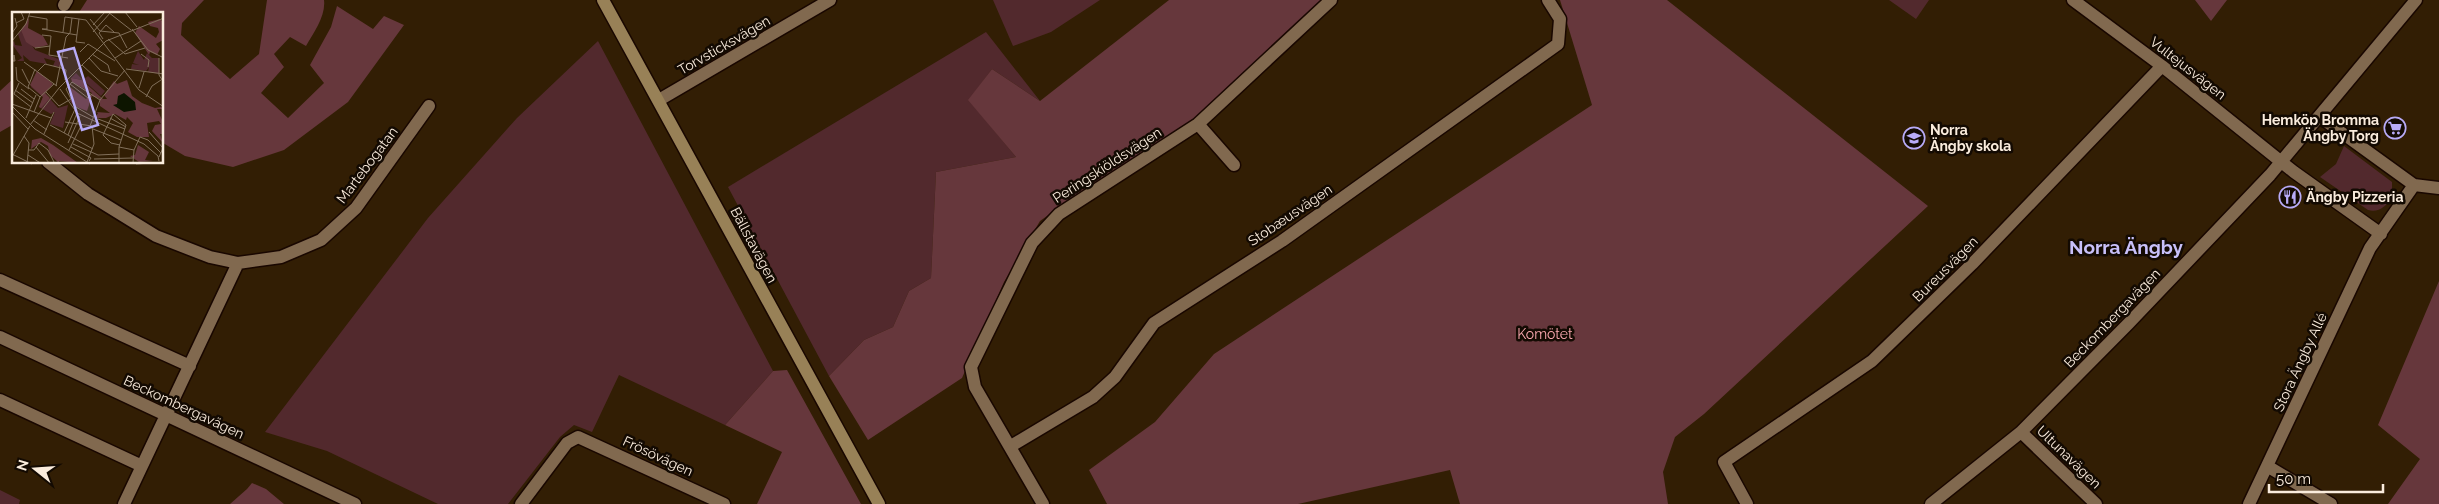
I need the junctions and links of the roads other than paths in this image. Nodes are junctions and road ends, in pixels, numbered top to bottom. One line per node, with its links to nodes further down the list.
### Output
1 (603, 0): 8 (street, Bällstavägen)
2 (830, 0): 8 (street, Torvsticksvägen)
3 (1331, 0): 11 (street, Peringskiöldsvägen)
4 (1548, 0): 25 (street, Stobæusvägen)
5 (2073, 0): 7 (street, Vultejusvägen)
6 (2416, 0): 10 (street, Beckombergavägen)
7 (2162, 66): 12 (street, Vultejusvägen); 34 (street, Bureusvägen)
8 (659, 100): 32 (street, Bällstavägen)
9 (429, 106): 18 (street, Martebogatan)
10 (2320, 117): 12 (street, Beckombergavägen); 15 (street)
11 (1198, 124): 14 (street); 25 (street, Peringskiöldsvägen)
12 (2282, 162): 17 (street, Vultejusvägen); 24 (street, Beckombergavägen)
13 (50, 164): 18 (street, Martebogatan)
14 (1234, 165)
15 (2414, 185): 16 (street); 17 (street, Stora Ängby Allé)
16 (2439, 188)
17 (2381, 234): 27 (street, Stora Ängby Allé)
18 (238, 263): 21 (street)
19 (0, 280): 21 (street)
20 (0, 337): 23 (street, Beckombergavägen)
21 (190, 366): 23 (street)
22 (0, 400): 26 (street)
23 (166, 415): 26 (street); 29 (street, Beckombergavägen)
24 (2021, 432): 35 (street, Beckombergavägen); 36 (street, Ultunavägen)
25 (1011, 446): 33 (street, Peringskiöldsvägen)
26 (142, 466): 28 (street)
27 (2267, 466): 37 (street, Stora Ängby Allé); 38 (street)
28 (124, 504)
29 (355, 504)
30 (521, 504): 31 (street, Frösövägen)
31 (724, 504)
32 (879, 504)
33 (1043, 504)
34 (1747, 504)
35 (1931, 504)
36 (2096, 504)
37 (2248, 504)
38 (2331, 504)

